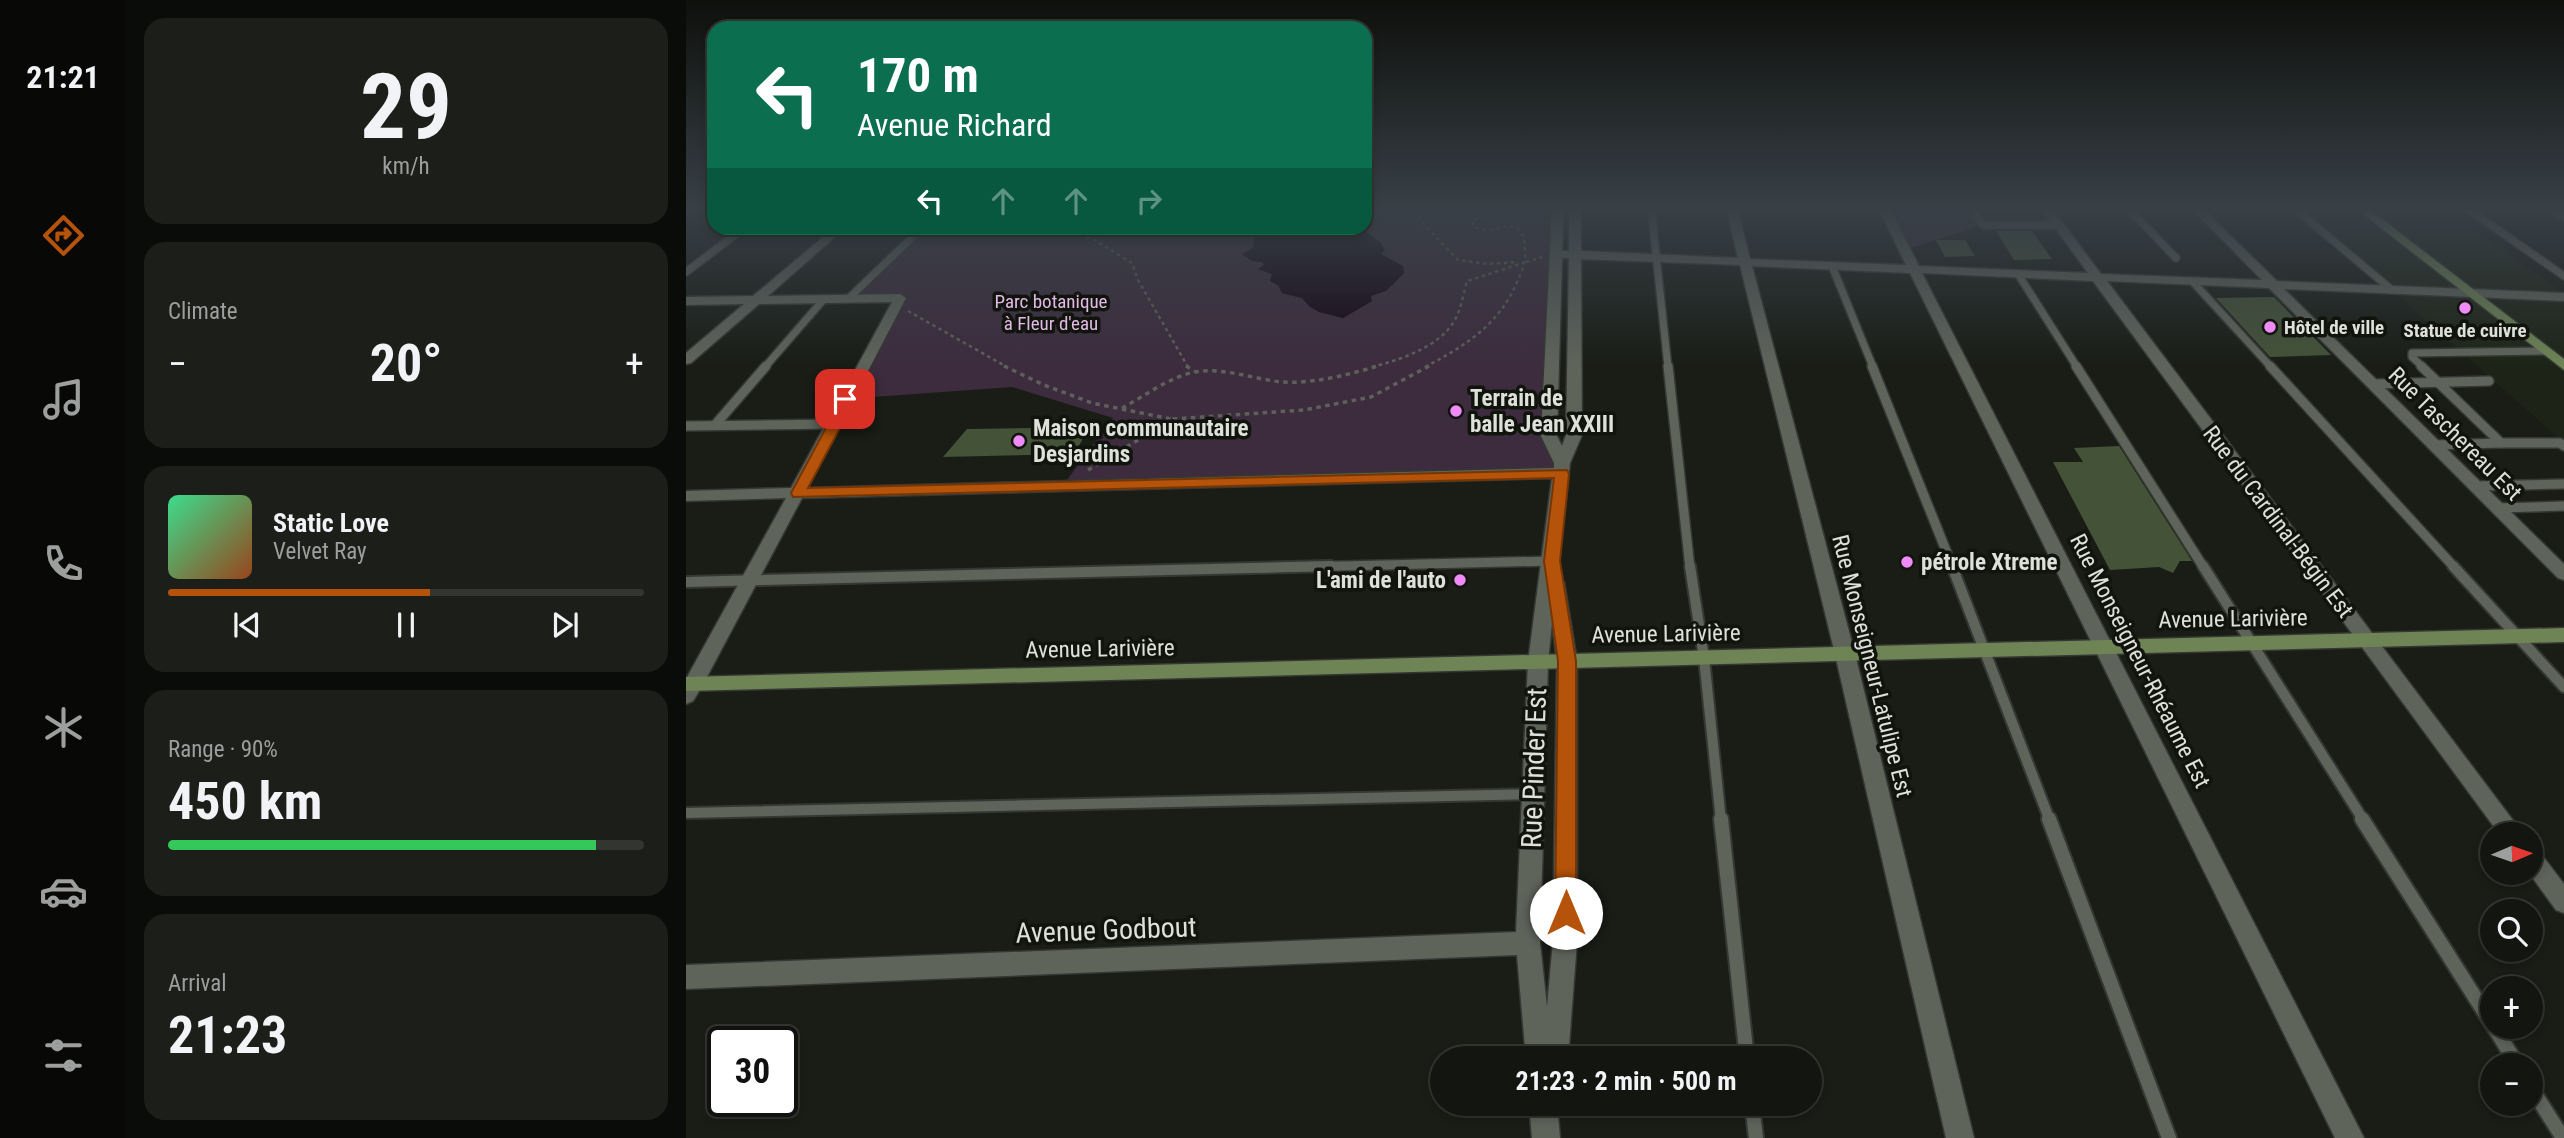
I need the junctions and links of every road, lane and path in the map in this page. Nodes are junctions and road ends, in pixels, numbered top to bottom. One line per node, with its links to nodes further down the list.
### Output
1 (702, 260): 21 (lane)
2 (803, 260): 34 (street)
3 (889, 260): 32 (lane)
4 (1127, 260): 38 (path)
5 (1459, 260): 17 (path)
6 (1534, 260): 17 (path)
7 (1558, 260): 50 (street, Rue Pinder Est)
8 (1574, 260): 50 (street, Rue Pinder Est)
9 (1655, 260): 69 (lane)
10 (1702, 260): 18 (street)
11 (1910, 260): 20 (street, Rue Monseigneur-Rhéaume Est)
12 (2084, 260): 24 (street, Rue du Cardinal-Bégin Est)
13 (2249, 260): 26 (street, Rue Taschereau Est)
14 (2356, 260): 27 (lane)
15 (2428, 260): 28 (main road)
16 (2541, 260): 23 (lane)
17 (1526, 262): 38 (path); 43 (path)
18 (1744, 262): 19 (street); 68 (street, Rue Monseigneur-Latulipe Est)
19 (1832, 266): 20 (street); 67 (lane)
20 (1915, 270): 22 (street); 66 (street, Rue Monseigneur-Rhéaume Est)
21 (686, 272)
22 (2018, 274): 24 (street); 65 (lane)
23 (2564, 276)
24 (2096, 277): 25 (street); 64 (street, Rue du Cardinal-Bégin Est)
25 (2193, 282): 26 (street); 63 (lane)
26 (2274, 285): 27 (street); 41 (street, Rue Taschereau Est)
27 (2392, 290): 28 (street)
28 (2470, 293): 30 (street); 35 (main road)
29 (900, 298): 32 (street); 42 (path); 44 (street)
30 (2564, 298)
31 (824, 299): 32 (street); 34 (street); 45 (lane)
32 (848, 299)
33 (686, 301): 34 (street)
34 (755, 301): 36 (street)
35 (2545, 351): 37 (main road); 40 (lane)
36 (686, 360)
37 (2564, 366)
38 (1194, 371): 42 (path)
39 (2489, 381): 40 (lane)
40 (2436, 382): 41 (lane); 47 (lane)
41 (2373, 384): 48 (street, Rue Taschereau Est)
42 (1122, 408): 43 (path)
43 (1173, 419): 51 (path)
44 (835, 424): 45 (lane); 54 (street)
45 (715, 425): 46 (lane)
46 (686, 426)
47 (2501, 443): 48 (lane); 49 (lane)
48 (2435, 445): 53 (street, Rue Taschereau Est)
49 (2564, 446)
50 (1562, 468): 51 (street); 58 (street, Rue Pinder Est)
51 (1064, 484): 54 (street)
52 (2564, 484): 53 (lane)
53 (2476, 486): 57 (street, Rue Taschereau Est)
54 (799, 493): 55 (street); 60 (street)
55 (686, 496)
56 (2564, 506): 57 (lane)
57 (2498, 508): 59 (street, Rue Taschereau Est)
58 (1552, 561): 60 (lane); 70 (street, Rue Pinder Est); 71 (street, Rue Pinder Est)
59 (2564, 574)
60 (750, 580): 61 (lane); 73 (street)
61 (686, 582)
62 (2564, 635): 63 (main road, Avenue Larivière)
63 (2519, 636): 64 (main road, Avenue Larivière); 72 (lane)
64 (2366, 640): 65 (main road, Avenue Larivière); 76 (street, Rue du Cardinal-Bégin Est)
65 (2253, 643): 66 (main road, Avenue Larivière); 81 (lane)
66 (2106, 647): 67 (main road, Avenue Larivière); 93 (street, Rue Monseigneur-Rhéaume Est)
67 (1986, 650): 68 (main road, Avenue Larivière); 92 (lane)
68 (1846, 654): 69 (main road, Avenue Larivière); 91 (street, Rue Monseigneur-Latulipe Est)
69 (1704, 657): 70 (main road, Avenue Larivière); 84 (lane)
70 (1567, 661): 71 (main road, Avenue Larivière); 83 (street, Rue Pinder Est)
71 (1538, 662): 73 (main road, Avenue Larivière); 74 (street, Rue Pinder Est)
72 (2564, 687)
73 (688, 688)
74 (1534, 794): 75 (lane); 79 (street, Rue Pinder Est)
75 (686, 813)
76 (2503, 822)
77 (2543, 874): 78 (street)
78 (2564, 902)
79 (1528, 943): 80 (street, Avenue Godbout); 82 (street, Rue Pinder Est)
80 (686, 977)
81 (2480, 1005)
82 (1538, 1046)
83 (1556, 1046)
84 (1746, 1046)
85 (2543, 1106): 94 (lane)
86 (1544, 1116): 89 (street)
87 (1550, 1116): 89 (street)
88 (1753, 1116): 90 (lane)
89 (1547, 1138)
90 (1756, 1138)
91 (1960, 1138)
92 (2169, 1138)
93 (2350, 1138)
94 (2563, 1138)

